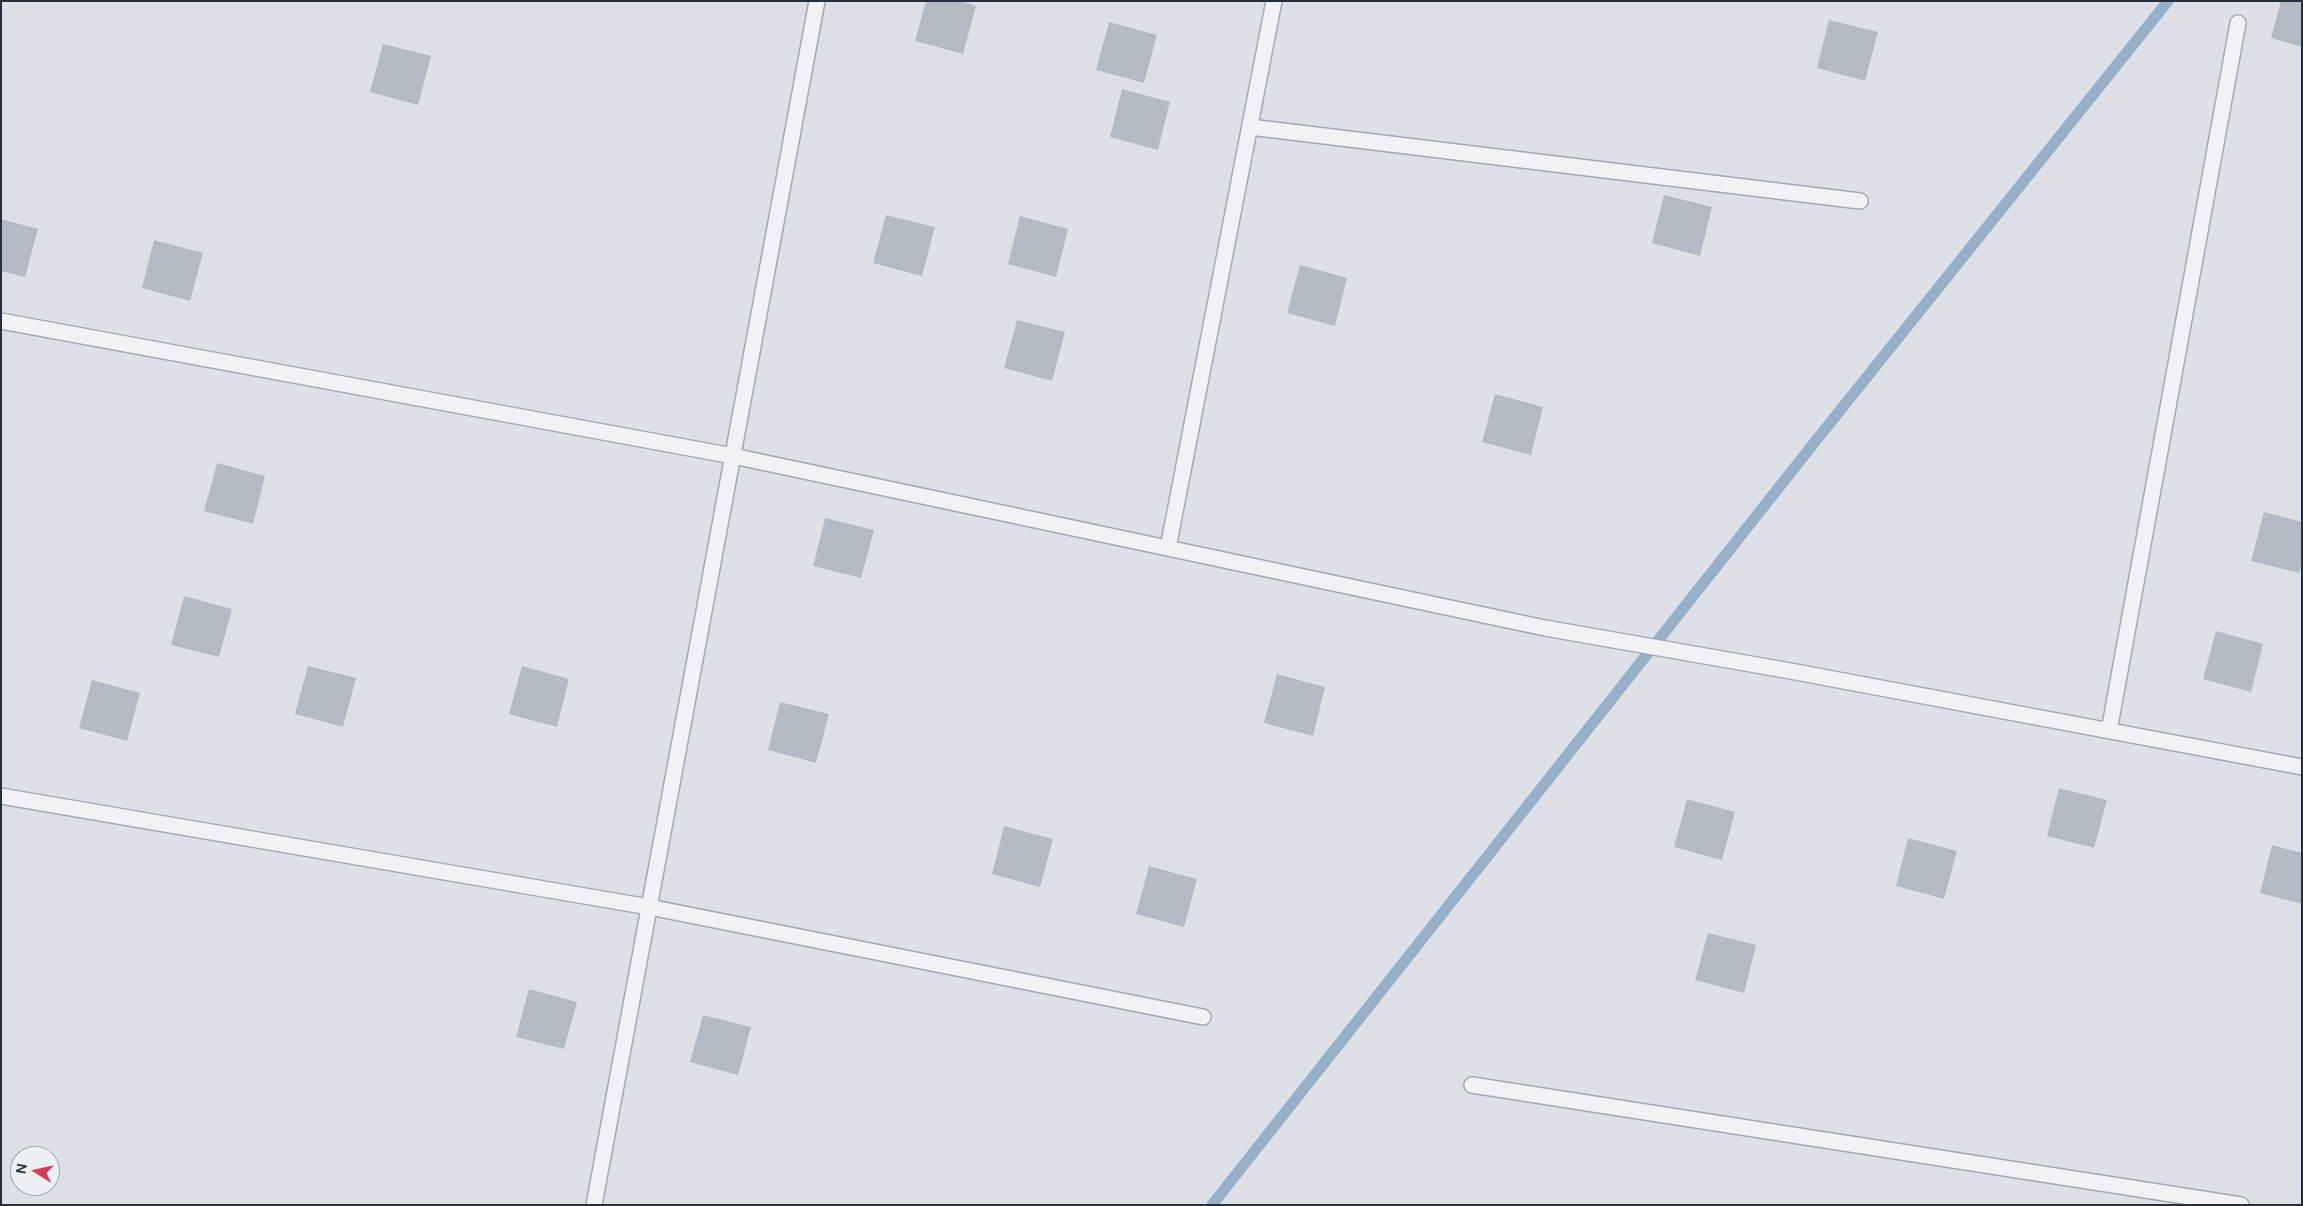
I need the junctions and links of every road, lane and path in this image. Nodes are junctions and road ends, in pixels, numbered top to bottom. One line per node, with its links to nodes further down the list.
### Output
1 (817, 1): 7 (lane)
2 (1274, 1): 4 (lane)
3 (2238, 23): 9 (lane)
4 (1250, 127): 5 (lane); 8 (lane)
5 (1860, 202)
6 (1, 320): 7 (lane)
7 (733, 456): 8 (lane); 12 (lane)
8 (1168, 548): 9 (lane)
9 (2109, 731): 10 (lane)
10 (2302, 767)
11 (1, 796): 12 (lane)
12 (650, 907): 13 (lane); 15 (lane)
13 (1203, 1017)
14 (1472, 1085): 16 (lane)
15 (594, 1205)
16 (2241, 1205)

